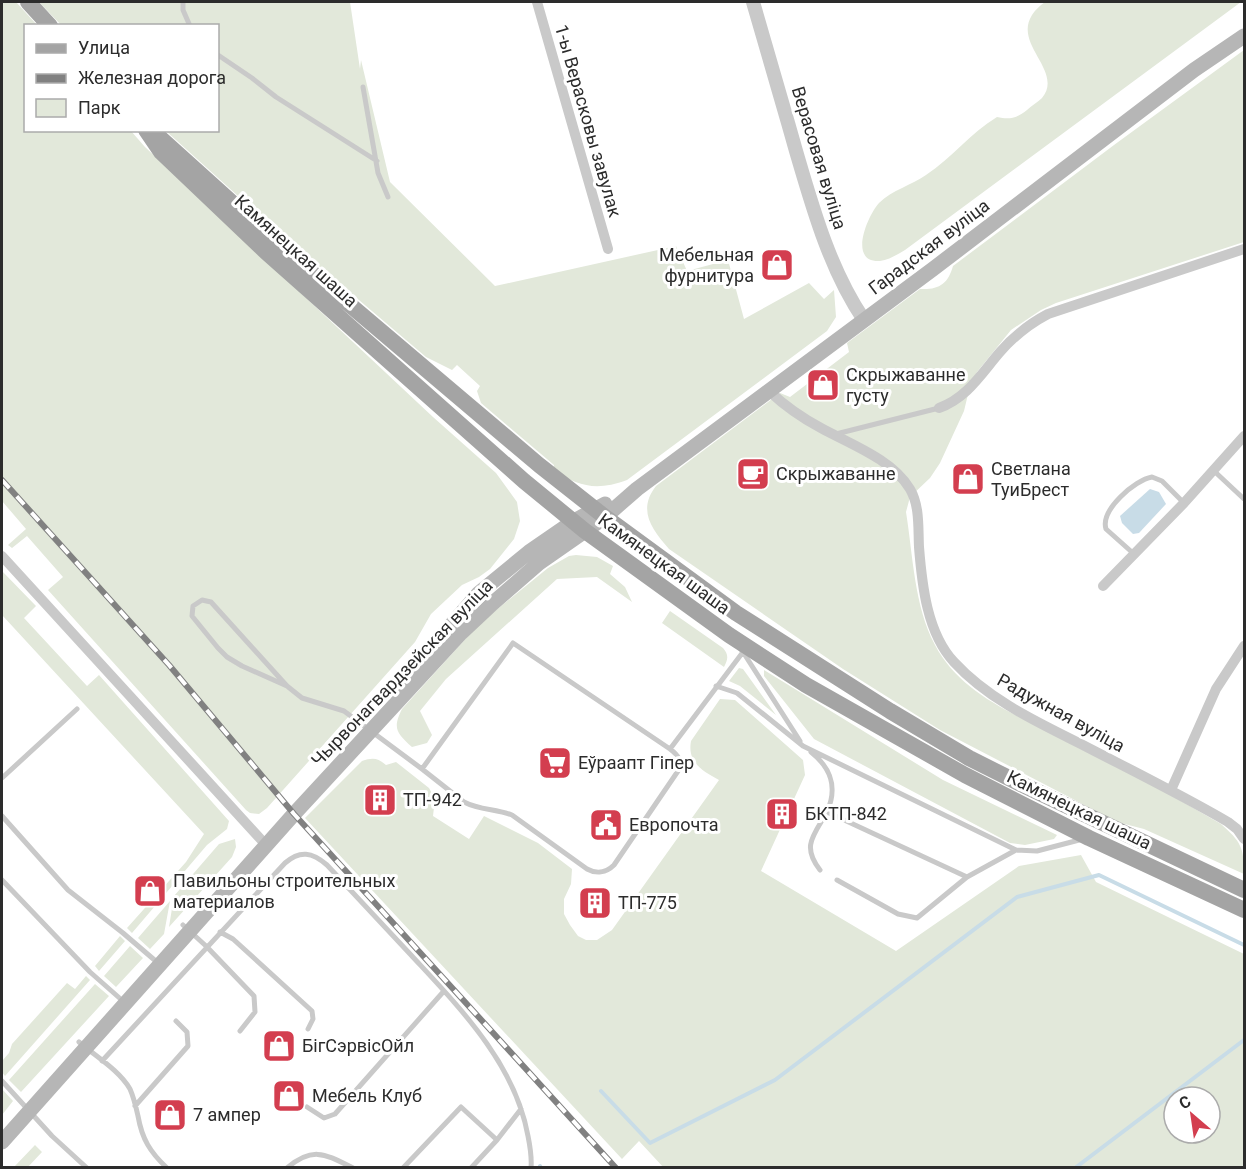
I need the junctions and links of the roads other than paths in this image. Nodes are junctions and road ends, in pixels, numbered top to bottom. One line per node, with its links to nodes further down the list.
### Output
1 (28, 2): 5 (main road)
2 (183, 2): 6 (lane)
3 (537, 2): 14 (street, 1-ы Верасковы завулак)
4 (753, 2): 16 (street, Верасовая вуліца)
5 (48, 24)
6 (189, 24)
7 (1245, 36): 16 (main road, Гарадская вуліца)
8 (219, 56): 12 (lane)
9 (363, 87): 12 (lane)
10 (149, 132): 25 (main road, Камянецкая шаша)
11 (151, 132): 24 (main road, Камянецкая шаша)
12 (377, 161): 13 (lane)
13 (388, 197)
14 (608, 249)
15 (1245, 249): 18 (street)
16 (864, 320): 17 (main road, Гарадская вуліца)
17 (769, 391): 19 (street, Радужная вуліца); 24 (main road, Гарадская вуліца)
18 (939, 408): 19 (lane)
19 (833, 434): 40 (street, Радужная вуліца)
20 (1245, 436): 21 (street)
21 (1213, 470): 22 (lane); 23 (street)
22 (1245, 498)
23 (1184, 502): 26 (street); 26 (lane)
24 (600, 513): 25 (main road, Чырвонагвардзейская вуліца); 43 (main road, Камянецкая шаша)
25 (580, 526): 29 (main road, Камянецкая шаша); 35 (main road, Чырвонагвардзейская вуліца)
26 (1134, 554): 28 (street)
27 (2, 556): 46 (street)
28 (1102, 586)
29 (729, 635): 31 (lane); 44 (main road, Камянецкая шаша)
30 (1245, 646): 40 (street)
31 (743, 652): 33 (lane); 36 (lane)
32 (287, 686): 32 (lane); 35 (lane)
33 (716, 686): 36 (lane); 37 (lane)
34 (77, 709): 39 (lane)
35 (368, 728): 38 (lane); 46 (main road, Чырвонагвардзейская вуліца)
36 (803, 746): 41 (lane); 47 (lane)
37 (670, 749): 38 (lane); 38 (lane)
38 (422, 769)
39 (2, 778)
40 (1171, 790): 45 (street, Радужная вуліца)
41 (827, 812): 48 (lane); 49 (lane)
42 (2, 816): 58 (lane)
43 (1115, 828): 52 (main road); 53 (main road, Камянецкая шаша)
44 (1089, 838): 47 (lane); 54 (main road, Камянецкая шаша)
45 (1245, 839)
46 (263, 842): 55 (main road, Чырвонагвардзейская вуліца)
47 (1016, 850): 49 (lane)
48 (820, 870)
49 (967, 877): 51 (lane)
50 (2, 880): 60 (lane)
51 (837, 880)
52 (1245, 880)
53 (1245, 890)
54 (1245, 910)
55 (186, 928): 57 (lane); 58 (main road, Чырвонагвардзейская вуліца)
56 (220, 932): 57 (lane); 59 (lane); 62 (lane)
57 (206, 946): 63 (lane); 65 (lane)
58 (156, 962): 60 (main road, Чырвонагвардзейская вуліца)
59 (444, 991): 68 (lane); 70 (lane)
60 (122, 1000): 64 (main road, Чырвонагвардзейская вуліца)
61 (176, 1021): 67 (lane)
62 (308, 1029)
63 (240, 1031)
64 (82, 1045): 65 (lane); 69 (main road, Чырвонагвардзейская вуліца)
65 (102, 1061): 67 (lane)
66 (2, 1081): 69 (lane)
67 (135, 1106): 75 (lane)
68 (307, 1107)
69 (27, 1108): 71 (main road, Чырвонагвардзейская вуліца); 73 (main road, Чырвонагвардзейская вуліца); 74 (lane)
70 (522, 1109): 72 (lane); 80 (lane)
71 (2, 1129)
72 (497, 1140): 78 (lane); 79 (lane)
73 (2, 1142)
74 (87, 1167)
75 (167, 1167)
76 (287, 1167): 77 (lane)
77 (353, 1167)
78 (403, 1167)
79 (471, 1167)
80 (531, 1167)

